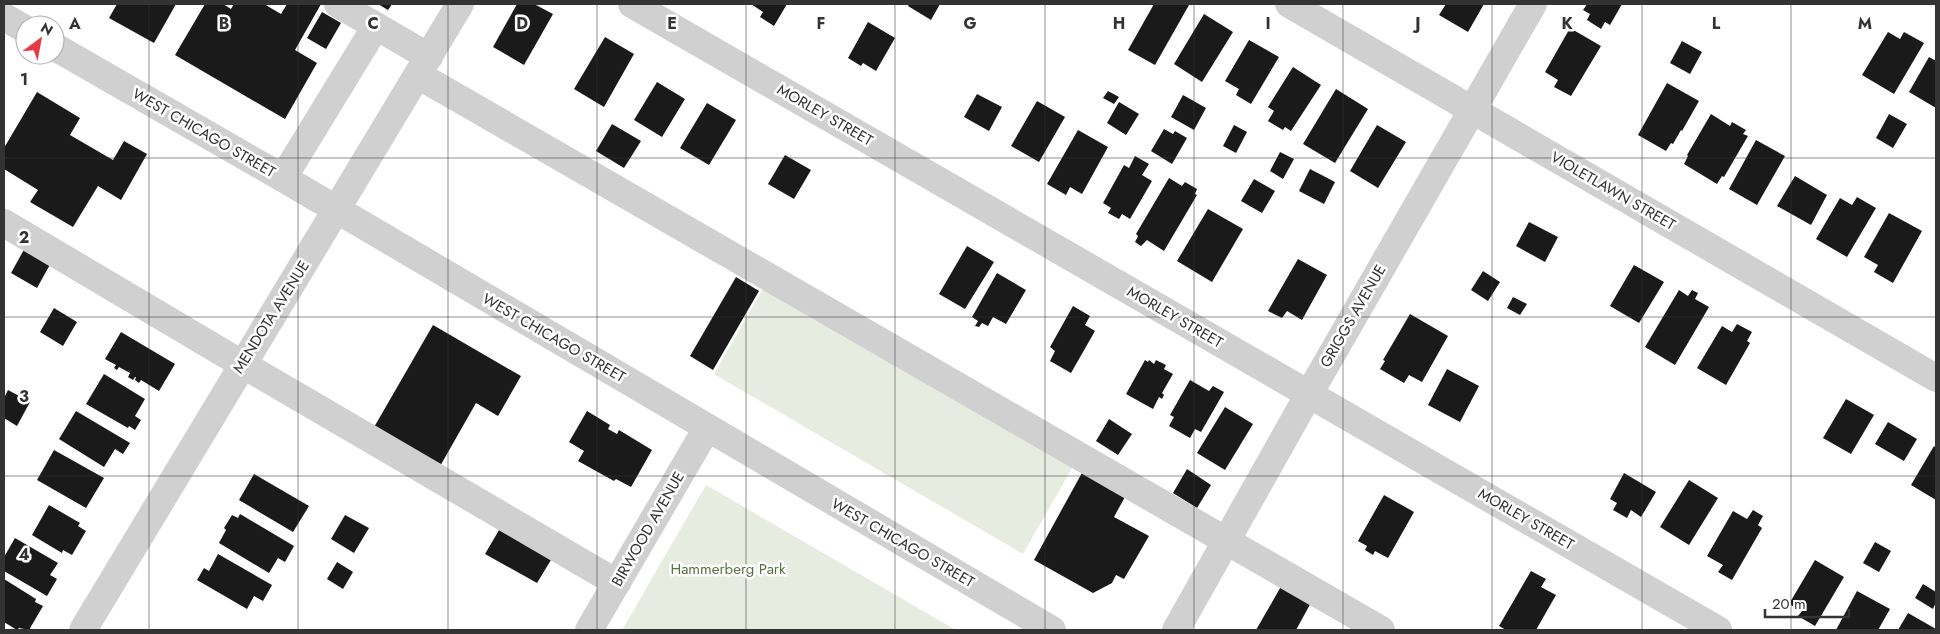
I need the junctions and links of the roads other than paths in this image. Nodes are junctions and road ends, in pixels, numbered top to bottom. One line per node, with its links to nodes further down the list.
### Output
1 (338, 4): 8 (street)
2 (460, 4): 10 (street, MENDOTA AVENUE)
3 (632, 4): 17 (street, MORLEY STREET)
4 (1289, 4): 11 (street, VIOLETLAWN STREET)
5 (1533, 4): 11 (street, GRIGGS AVENUE)
6 (4, 17): 7 (street)
7 (15, 23)
8 (376, 26): 10 (street); 12 (street)
9 (65, 53): 12 (street, WEST CHICAGO STREET)
10 (423, 66): 13 (street, MENDOTA AVENUE); 19 (street)
11 (1472, 110): 16 (street, VIOLETLAWN STREET); 17 (street, GRIGGS AVENUE)
12 (283, 178): 13 (street, WEST CHICAGO STREET)
13 (337, 211): 15 (street, MENDOTA AVENUE); 18 (street, WEST CHICAGO STREET)
14 (4, 223): 15 (street)
15 (242, 364): 20 (street); 21 (street, MENDOTA AVENUE)
16 (1936, 378)
17 (1309, 394): 19 (street, GRIGGS AVENUE); 26 (street, MORLEY STREET)
18 (707, 428): 20 (street, BIRWOOD AVENUE); 23 (street, WEST CHICAGO STREET)
19 (1225, 541): 24 (street, GRIGGS AVENUE); 25 (street)
20 (617, 583): 22 (street, BIRWOOD AVENUE)
21 (83, 630)
22 (589, 630)
23 (1052, 630)
24 (1176, 630)
25 (1381, 630)
26 (1718, 630)

